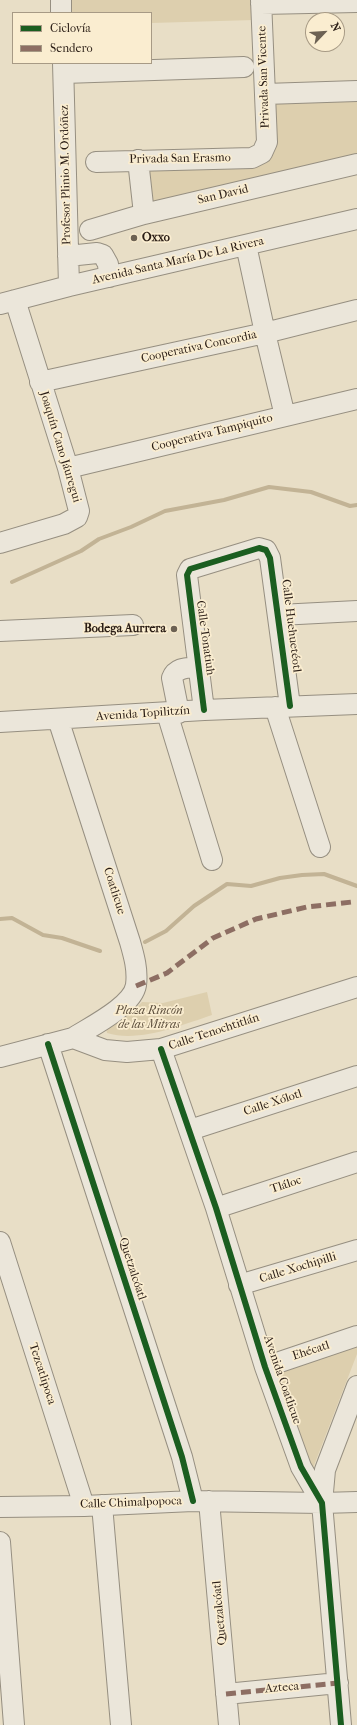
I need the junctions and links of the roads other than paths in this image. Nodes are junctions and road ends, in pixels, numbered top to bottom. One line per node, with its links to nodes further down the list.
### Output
1 (61, 0): 4 (street)
2 (261, 2): 3 (street); 8 (street, Privada San Vicente)
3 (357, 2)
4 (61, 12)
5 (244, 67): 6 (street)
6 (63, 68): 17 (street, Profesor Plinio M. Ordóñez)
7 (357, 91): 8 (street)
8 (265, 94): 9 (street, Privada San Vicente)
9 (262, 153): 10 (street, Privada San Erasmo)
10 (138, 160): 11 (street, Privada San Erasmo); 13 (street)
11 (96, 162)
12 (357, 164): 13 (street, San David)
13 (144, 214): 15 (street, San David)
14 (357, 219): 16 (street, Avenida Santa María De La Rivera)
15 (90, 230)
16 (246, 245): 18 (street, Avenida Santa María De La Rivera); 22 (street)
17 (68, 256): 18 (street); 19 (street, Profesor Plinio M. Ordóñez)
18 (109, 277): 19 (street, Avenida Santa María De La Rivera)
19 (69, 286): 20 (street, Avenida Santa María De La Rivera)
20 (7, 302): 23 (street, Joaquín Cano Jáuregui)
21 (357, 310): 22 (street, Cooperativa Concordia)
22 (265, 332): 23 (street, Cooperativa Concordia); 25 (street)
23 (40, 382): 26 (street, Joaquín Cano Jáuregui)
24 (357, 399): 25 (street, Cooperativa Tampiquito)
25 (285, 416): 26 (street, Cooperativa Tampiquito)
26 (68, 468): 28 (street, Joaquín Cano Jáuregui)
27 (0, 535): 28 (street)
28 (0, 542): 29 (street)
29 (0, 546)
30 (266, 550): 32 (street, Calle Huehuetéotl); 35 (street, Calle Tonatiuh)
31 (357, 611): 32 (street)
32 (279, 615): 37 (street, Calle Huehuetéotl)
33 (134, 625): 34 (street)
34 (0, 631)
35 (198, 668): 38 (street, Calle Tonatiuh); 39 (street)
36 (357, 704): 37 (street, Avenida Topilitzín)
37 (282, 706): 38 (street, Avenida Topilitzín); 42 (street, Calle Huehuetéotl)
38 (204, 710): 39 (street, Avenida Topilitzín)
39 (173, 713): 40 (street, Avenida Topilitzín); 43 (street)
40 (58, 719): 41 (street, Avenida Topilitzín); 45 (street, Coatlicue)
41 (0, 722)
42 (320, 847)
43 (212, 860)
44 (357, 987): 47 (street, Calle Tenochtitlán)
45 (73, 1038): 46 (street); 47 (street, Calle Tenochtitlán)
46 (48, 1044): 48 (street); 59 (street, Quetzalcóatl)
47 (161, 1049): 50 (street, Avenida Coatlicue)
48 (0, 1057)
49 (357, 1076): 50 (street, Calle Xólotl)
50 (190, 1130): 52 (street, Avenida Coatlicue)
51 (357, 1162): 52 (street, Tláloc)
52 (216, 1208): 55 (street, Avenida Coatlicue)
53 (0, 1242): 62 (street, Tezcatlipoca)
54 (357, 1250): 55 (street, Calle Xochipilli)
55 (239, 1285): 57 (street, Avenida Coatlicue)
56 (357, 1336): 57 (street, Ehécatl)
57 (265, 1367): 61 (street, Avenida Coatlicue)
58 (357, 1386): 61 (street)
59 (201, 1501): 61 (street, Calle Chimalpopoca); 62 (street, Calle Chimalpopoca); 66 (street, Quetzalcóatl)
60 (357, 1502): 61 (street, Calle Chimalpopoca)
61 (322, 1503): 65 (street, Avenida Coatlicue)
62 (93, 1505): 63 (street, Calle Chimalpopoca); 68 (street, Tezcatlipoca)
63 (0, 1507)
64 (0, 1542): 67 (street)
65 (338, 1683): 66 (street, Azteca); 70 (street, Avenida Coatlicue)
66 (226, 1694): 69 (street, Quetzalcóatl)
67 (14, 1725)
68 (121, 1725)
69 (229, 1725)
70 (341, 1725)

